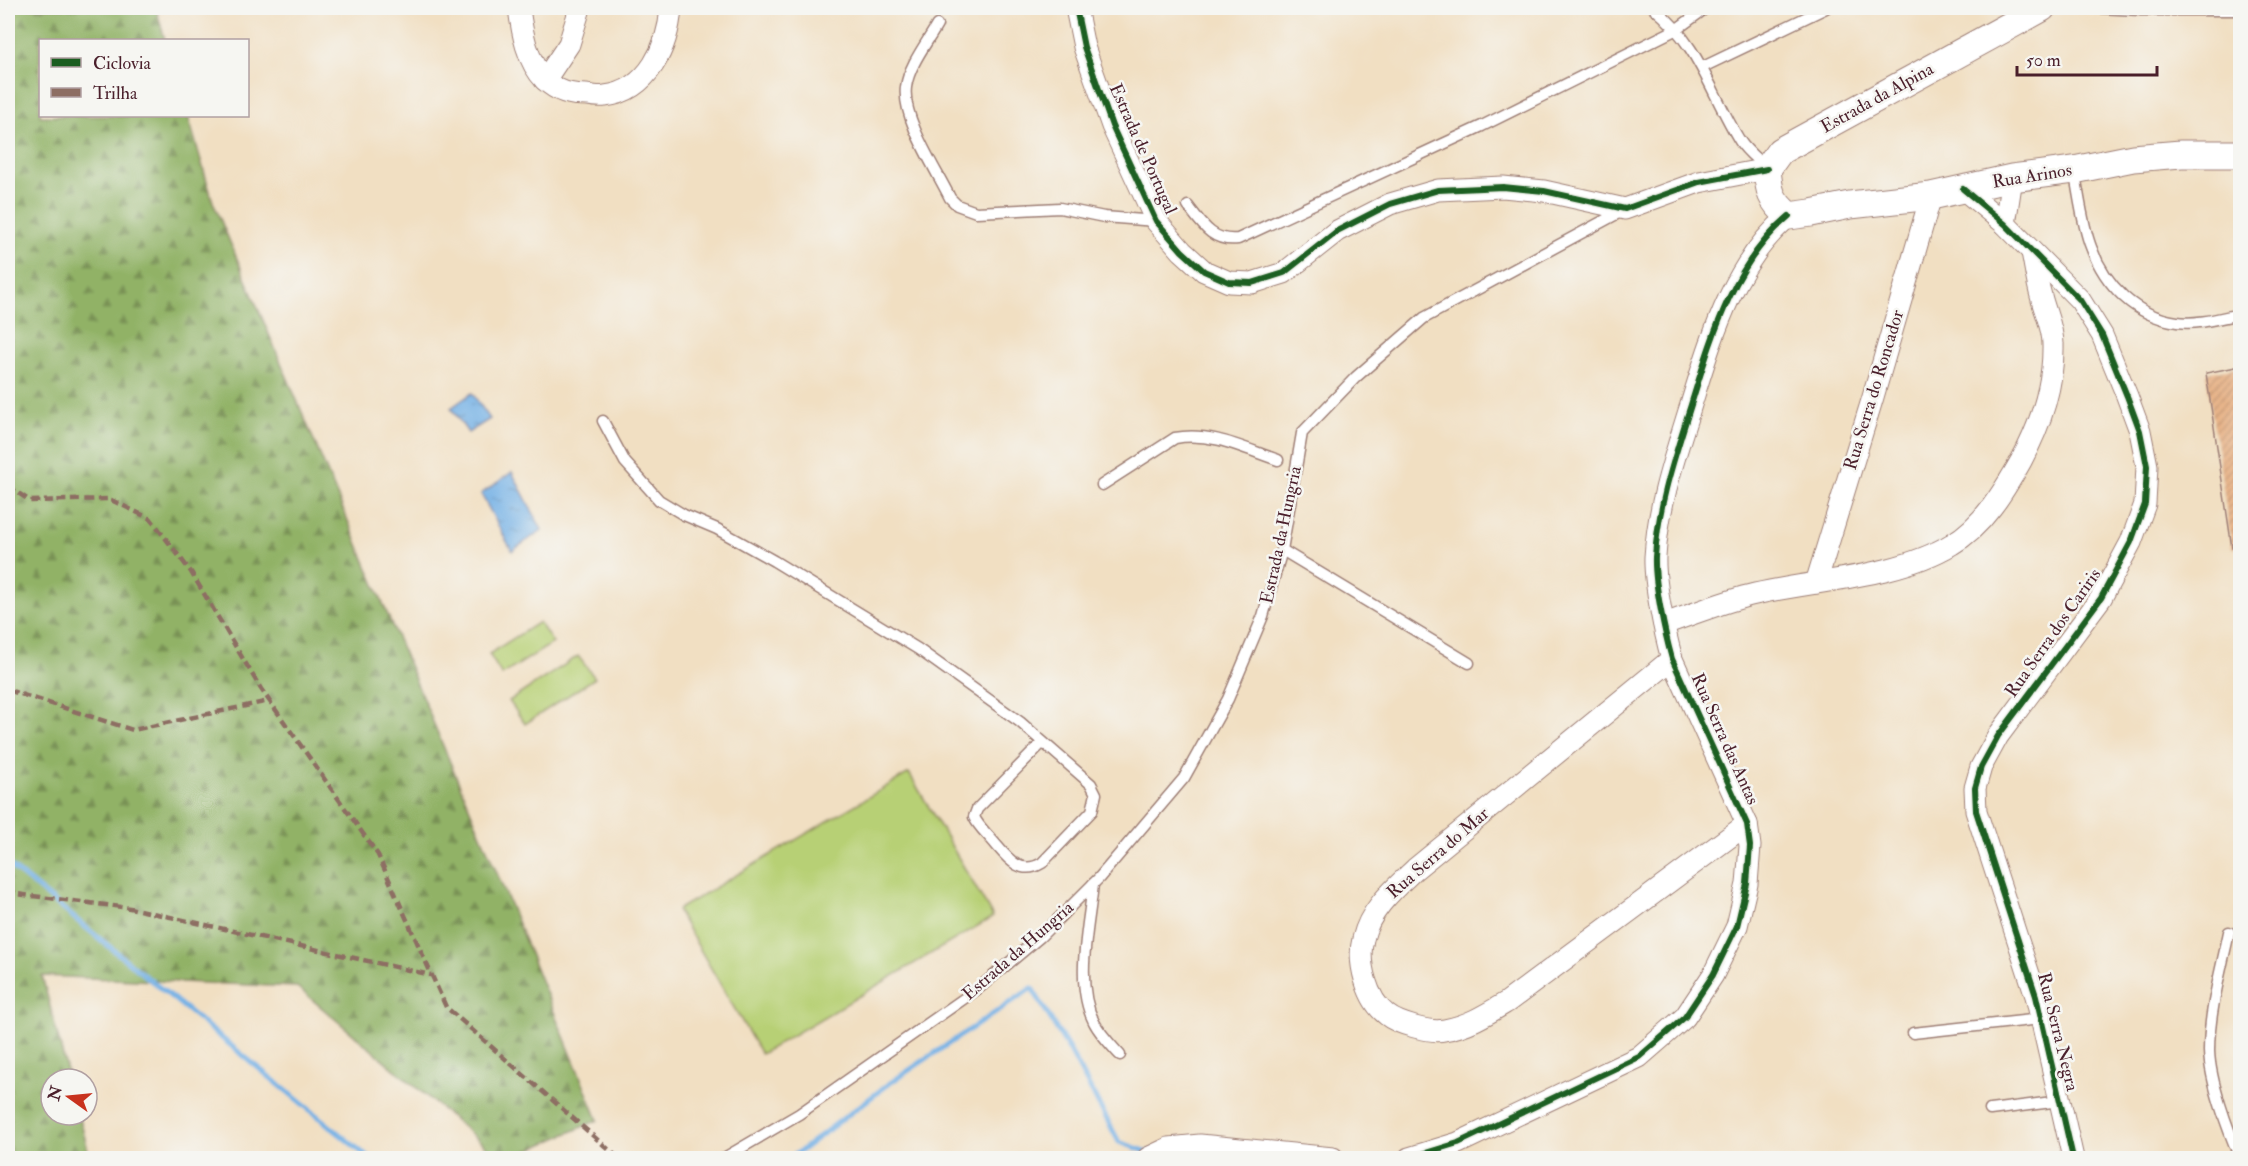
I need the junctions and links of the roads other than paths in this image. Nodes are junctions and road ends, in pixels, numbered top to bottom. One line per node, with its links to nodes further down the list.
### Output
1 (519, 8): 14 (street)
2 (580, 8): 14 (street)
3 (671, 8): 14 (street)
4 (1076, 8): 24 (street, Estrada de Portugal)
5 (1654, 8): 12 (lane)
6 (1706, 8): 12 (lane)
7 (1826, 8): 13 (lane)
8 (2042, 8): 16 (street, Estrada da Alpina)
9 (2098, 8): 10 (lane)
10 (2236, 10)
11 (937, 25): 24 (lane)
12 (1677, 29): 13 (lane); 21 (lane)
13 (1703, 68): 16 (lane)
14 (545, 80)
15 (2241, 154): 17 (street, Rua Arinos)
16 (1767, 169): 22 (street, Estrada da Hungria); 23 (street)
17 (2074, 170): 18 (street, Rua Arinos); 27 (lane)
18 (2012, 178): 19 (street, Rua Arinos); 25 (street)
19 (1963, 189): 20 (street, Rua Arinos); 25 (street)
20 (1931, 196): 23 (street, Rua Arinos); 32 (street, Rua Serra do Roncador)
21 (1188, 206)
22 (1625, 209): 24 (street, Estrada de Portugal); 31 (lane, Estrada da Hungria)
23 (1789, 216): 33 (street, Rua Serra das Antas)
24 (1156, 221)
25 (2005, 224): 26 (street)
26 (2032, 252): 32 (street); 38 (street, Rua Serra dos Cariris)
27 (2241, 314)
28 (603, 421): 36 (lane)
29 (1278, 460): 30 (lane)
30 (1102, 485)
31 (1282, 550): 35 (lane); 39 (lane, Estrada da Hungria)
32 (1816, 583): 33 (street)
33 (1664, 624): 34 (street, Rua Serra das Antas)
34 (1672, 660): 37 (street, Rua Serra das Antas); 37 (street, Rua Serra do Mar)
35 (1469, 663)
36 (1043, 742): 36 (lane)
37 (1747, 825): 49 (street, Rua Serra das Antas)
38 (1987, 845): 41 (street, Rua Serra Negra)
39 (1093, 884): 43 (lane); 46 (lane, Estrada da Hungria)
40 (2229, 932): 51 (lane)
41 (2041, 1019): 42 (lane); 44 (street, Rua Serra Negra)
42 (1913, 1033)
43 (1120, 1055)
44 (2060, 1101): 45 (lane); 50 (street, Rua Serra Negra)
45 (1990, 1110)
46 (724, 1158)
47 (1148, 1158): 48 (street)
48 (1334, 1158)
49 (1409, 1158)
50 (2073, 1158)
51 (2240, 1158)

